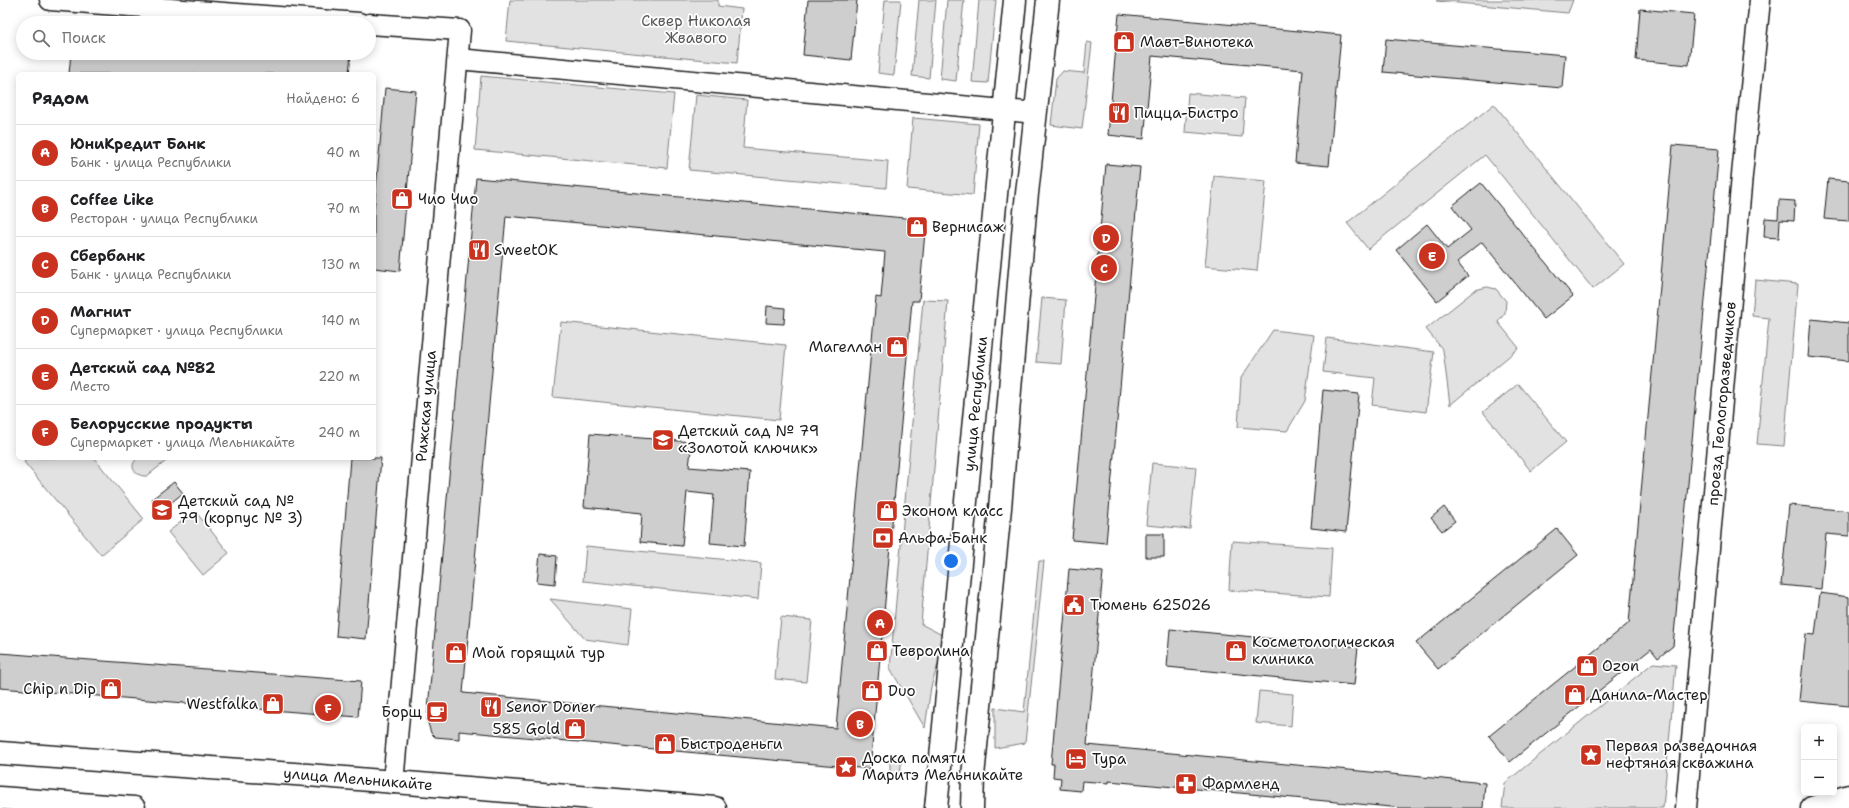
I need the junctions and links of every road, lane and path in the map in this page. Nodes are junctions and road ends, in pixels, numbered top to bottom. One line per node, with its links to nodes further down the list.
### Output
1 (50, 0): 5 (street)
2 (1015, 0): 8 (main road, улица Республики)
3 (1048, 0): 9 (main road)
4 (1760, 0): 18 (street, проезд Геологоразведчиков)
5 (265, 16)
6 (376, 24): 7 (street, Рижская улица)
7 (458, 59): 8 (street); 11 (street, Рижская улица)
8 (1005, 110): 9 (street); 16 (main road, улица Республики)
9 (1036, 113): 17 (main road)
10 (0, 753): 11 (main road, улица Мельникайте)
11 (393, 782): 15 (main road, улица Мельникайте)
12 (1849, 796): 19 (main road)
13 (0, 798): 14 (main road)
14 (134, 808)
15 (715, 808)
16 (936, 808)
17 (972, 808)
18 (1686, 808)
19 (1812, 808)

